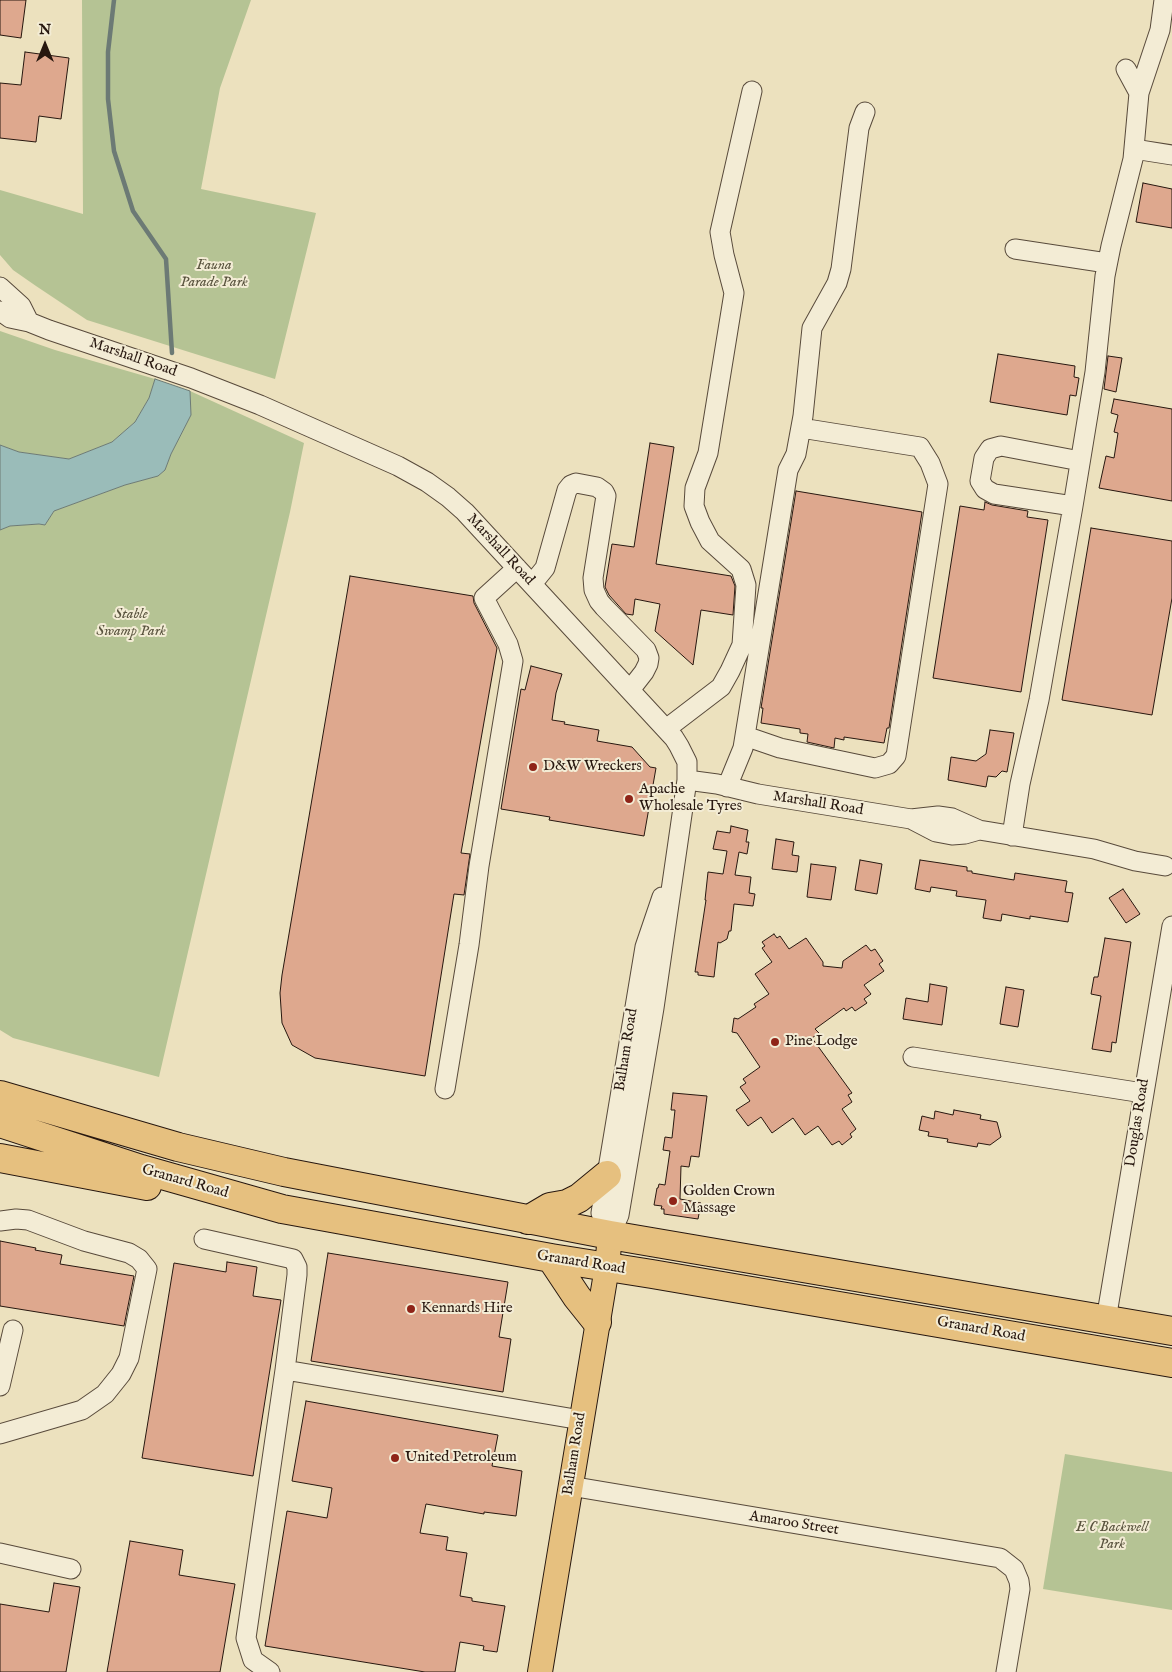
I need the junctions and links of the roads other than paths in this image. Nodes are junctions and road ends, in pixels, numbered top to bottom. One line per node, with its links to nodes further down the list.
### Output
1 (1164, 0): 4 (street)
2 (1126, 69): 4 (street)
3 (752, 91): 19 (street)
4 (1139, 93): 6 (street)
5 (865, 112): 13 (street)
6 (1134, 149): 7 (street); 9 (street)
7 (1172, 155)
8 (1016, 249): 9 (street)
9 (1107, 263): 14 (street)
10 (0, 287): 12 (street)
11 (0, 311): 12 (street, Marshall Road)
12 (30, 322): 16 (street, Marshall Road)
13 (801, 428): 20 (street); 20 (street)
14 (1080, 461): 15 (street); 15 (street)
15 (1073, 506): 23 (street)
16 (517, 568): 17 (street, Marshall Road); 29 (street)
17 (532, 584): 18 (street, Marshall Road); 18 (street)
18 (630, 690): 19 (street, Marshall Road)
19 (666, 729): 21 (street, Marshall Road)
20 (745, 736): 22 (street)
21 (687, 780): 22 (street, Marshall Road); 25 (street, Balham Road)
22 (727, 787): 23 (street, Marshall Road)
23 (1012, 836): 24 (street, Marshall Road)
24 (1170, 867)
25 (673, 868): 35 (street, Balham Road); 39 (street, Balham Road)
26 (1172, 926): 30 (street, Douglas Road)
27 (913, 1057): 30 (street)
28 (0, 1086): 32 (highway)
29 (445, 1090)
30 (1143, 1093): 43 (street, Douglas Road)
31 (0, 1095): 32 (highway, Granard Road)
32 (67, 1116): 37 (highway, Granard Road)
33 (0, 1123): 36 (highway, Granard Road)
34 (0, 1160): 36 (highway)
35 (607, 1175): 37 (highway); 39 (street, Balham Road)
36 (282, 1209): 41 (highway, Granard Road)
37 (528, 1220): 39 (highway, Granard Road)
38 (0, 1222): 51 (street)
39 (610, 1235): 42 (main road, Balham Road); 43 (highway, Granard Road)
40 (204, 1239): 48 (street)
41 (551, 1258): 42 (highway, Granard Road); 44 (highway)
42 (607, 1267): 44 (main road, Balham Road); 47 (highway, Granard Road)
43 (1106, 1320): 46 (highway, Granard Road)
44 (597, 1322): 50 (main road, Balham Road)
45 (13, 1330): 49 (street)
46 (1172, 1331)
47 (1172, 1362)
48 (285, 1370): 50 (street); 55 (street)
49 (0, 1386)
50 (581, 1420): 52 (main road, Balham Road)
51 (0, 1434)
52 (570, 1486): 56 (main road, Balham Road); 57 (street, Amaroo Street)
53 (0, 1552): 54 (street)
54 (71, 1568)
55 (270, 1672)
56 (540, 1672)
57 (1006, 1672)

